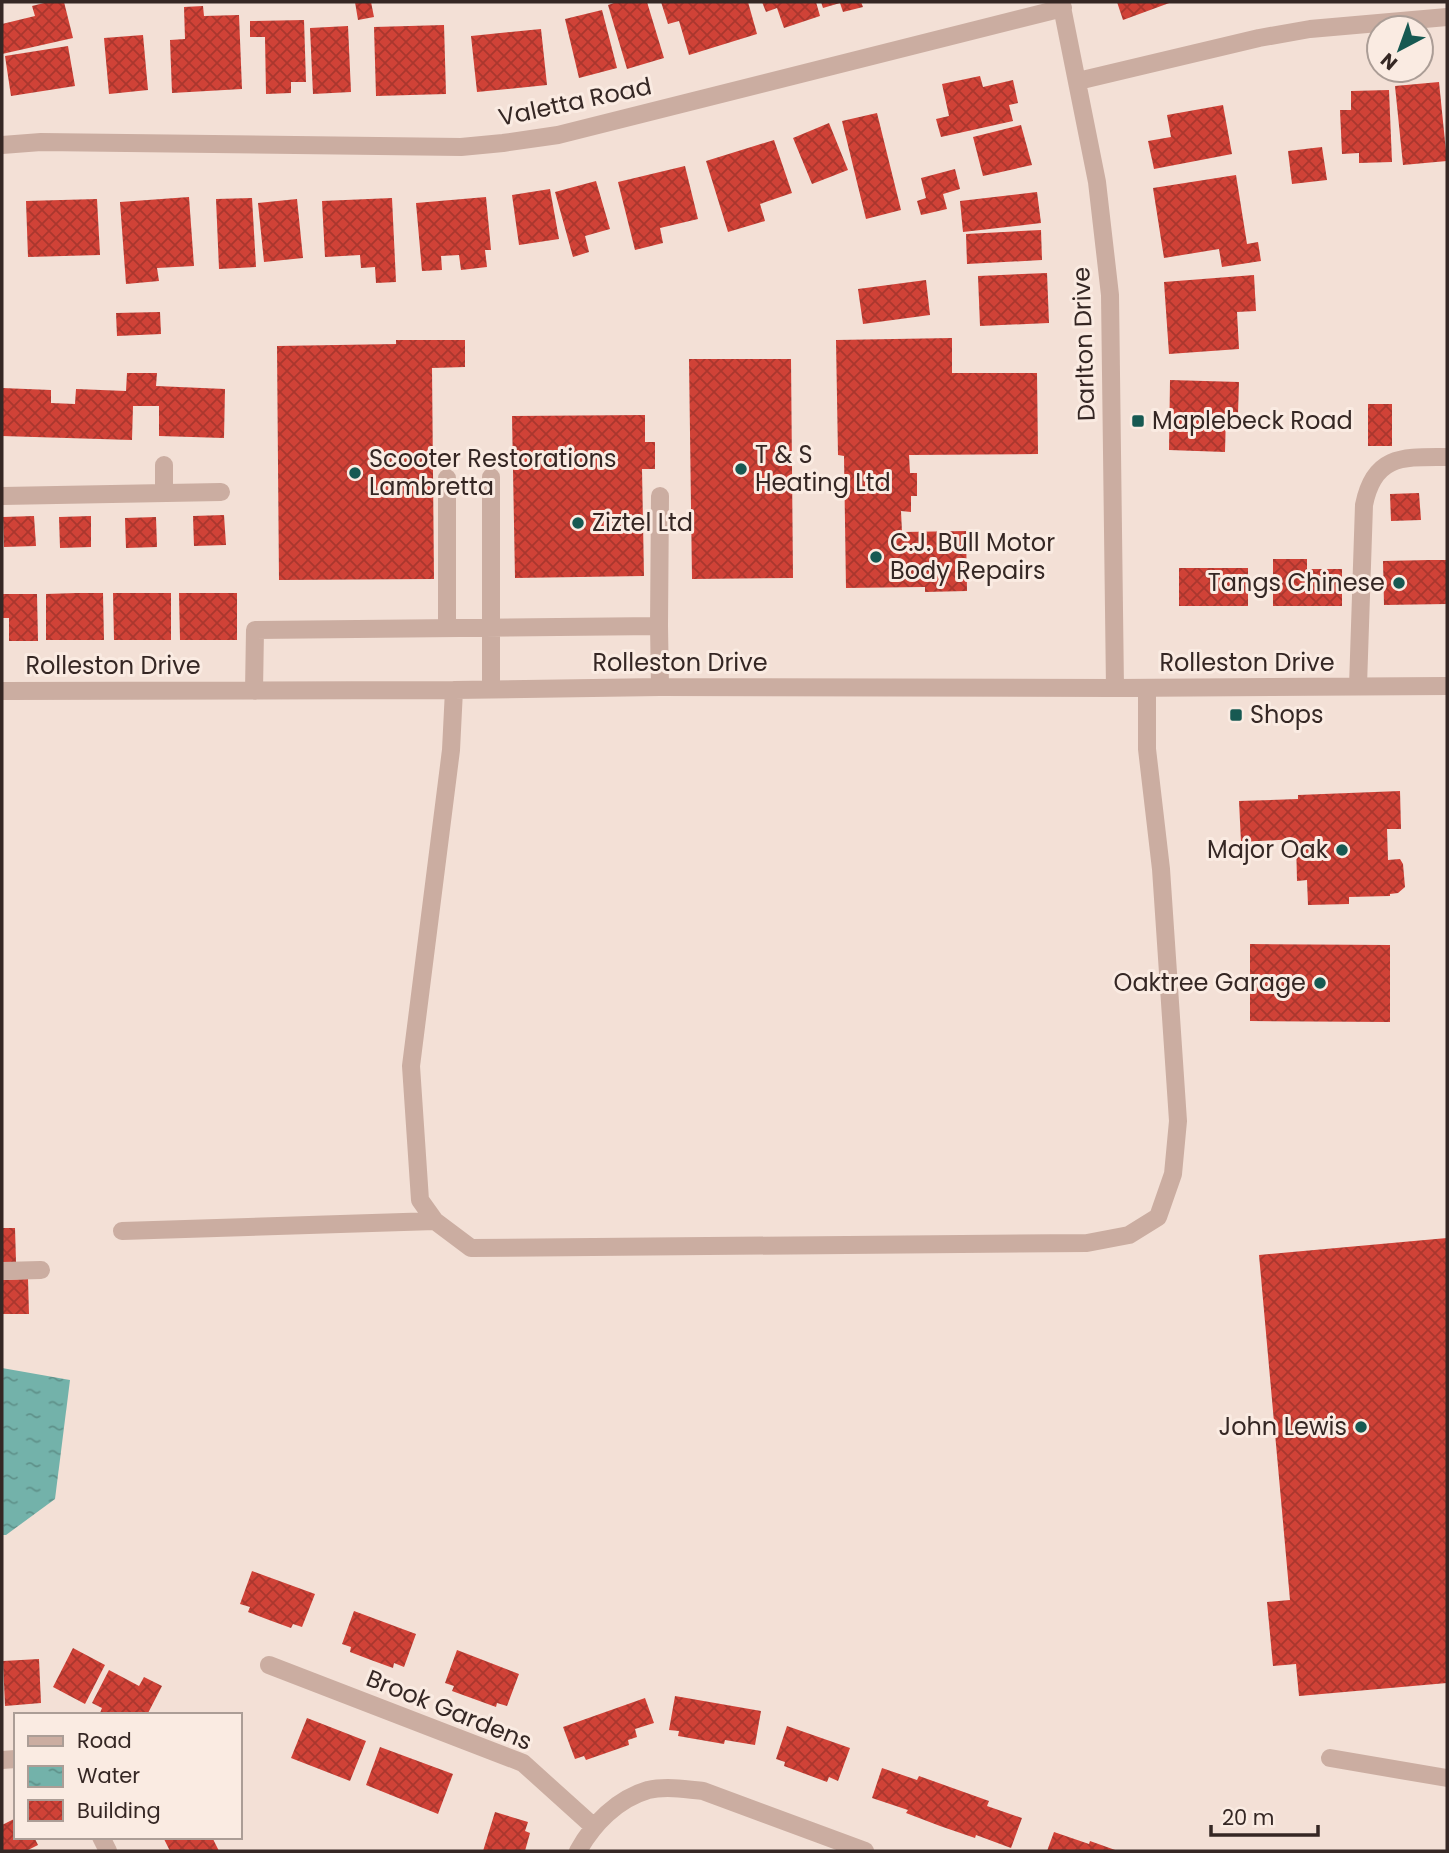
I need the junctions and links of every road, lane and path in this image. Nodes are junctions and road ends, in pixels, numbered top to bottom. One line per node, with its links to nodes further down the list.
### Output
1 (1062, 5): 3 (street, Darlton Drive); 4 (street, Valetta Road)
2 (1447, 18): 3 (street)
3 (1078, 81): 19 (street, Darlton Drive)
4 (2, 145)
5 (1447, 457): 16 (street, Rolleston Drive)
6 (164, 465): 10 (street)
7 (491, 477): 15 (street)
8 (447, 478): 14 (street)
9 (221, 492): 10 (street)
10 (164, 493): 12 (street)
11 (660, 495): 13 (street)
12 (2, 496)
13 (659, 626): 15 (street); 18 (street)
14 (447, 628): 15 (street); 24 (street)
15 (491, 628): 21 (street)
16 (1358, 686): 17 (street, Rolleston Drive); 20 (street, Rolleston Drive)
17 (1447, 686)
18 (660, 687): 19 (street, Rolleston Drive); 21 (street, Rolleston Drive)
19 (1115, 688): 20 (street, Rolleston Drive)
20 (1147, 688): 25 (street)
21 (491, 689): 22 (street, Rolleston Drive)
22 (454, 690): 24 (street, Rolleston Drive); 25 (street)
23 (2, 691): 24 (street, Rolleston Drive)
24 (254, 691)
25 (435, 1221): 26 (street)
26 (122, 1231)
27 (41, 1270): 28 (street)
28 (2, 1271)
29 (269, 1665): 32 (street, Brook Gardens)
30 (1330, 1758): 31 (street)
31 (1447, 1778)
32 (594, 1827): 33 (street); 34 (street)
33 (578, 1851)
34 (864, 1851)

